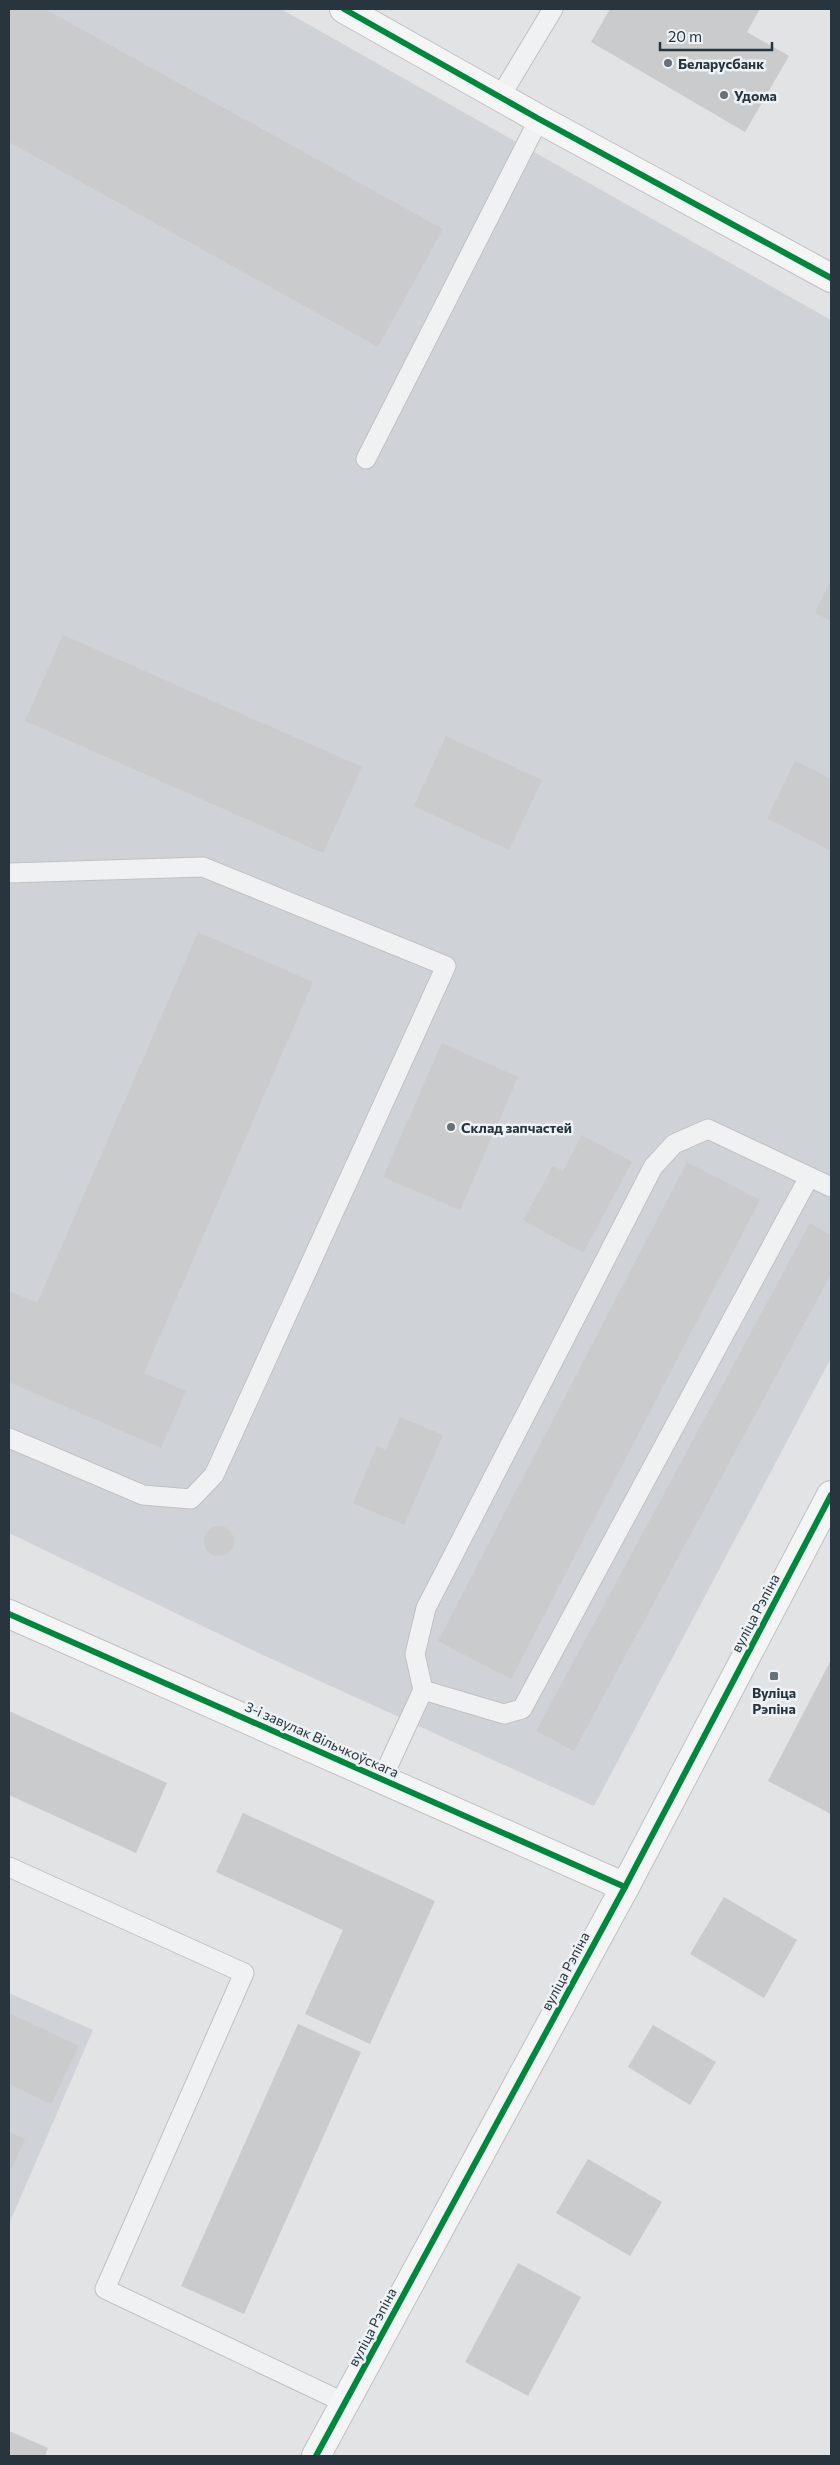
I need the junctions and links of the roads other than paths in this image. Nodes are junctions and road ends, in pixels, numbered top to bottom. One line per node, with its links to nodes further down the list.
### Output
1 (344, 9): 3 (street)
2 (553, 9): 3 (lane)
3 (500, 97): 4 (street)
4 (539, 119): 5 (street); 6 (lane)
5 (831, 278)
6 (366, 459)
7 (9, 872): 10 (lane)
8 (809, 1177): 9 (lane); 13 (lane); 13 (lane)
9 (831, 1187)
10 (9, 1438)
11 (828, 1508): 16 (street, вуліца Рэпіна)
12 (9, 1614): 14 (street, 3-і завулак Вільчкоўскага)
13 (423, 1690): 14 (lane)
14 (382, 1779): 16 (street, 3-і завулак Вільчкоўскага)
15 (9, 1867): 17 (lane)
16 (625, 1887): 17 (street, вуліца Рэпіна)
17 (345, 2403): 18 (street, вуліца Рэпіна)
18 (316, 2456)

